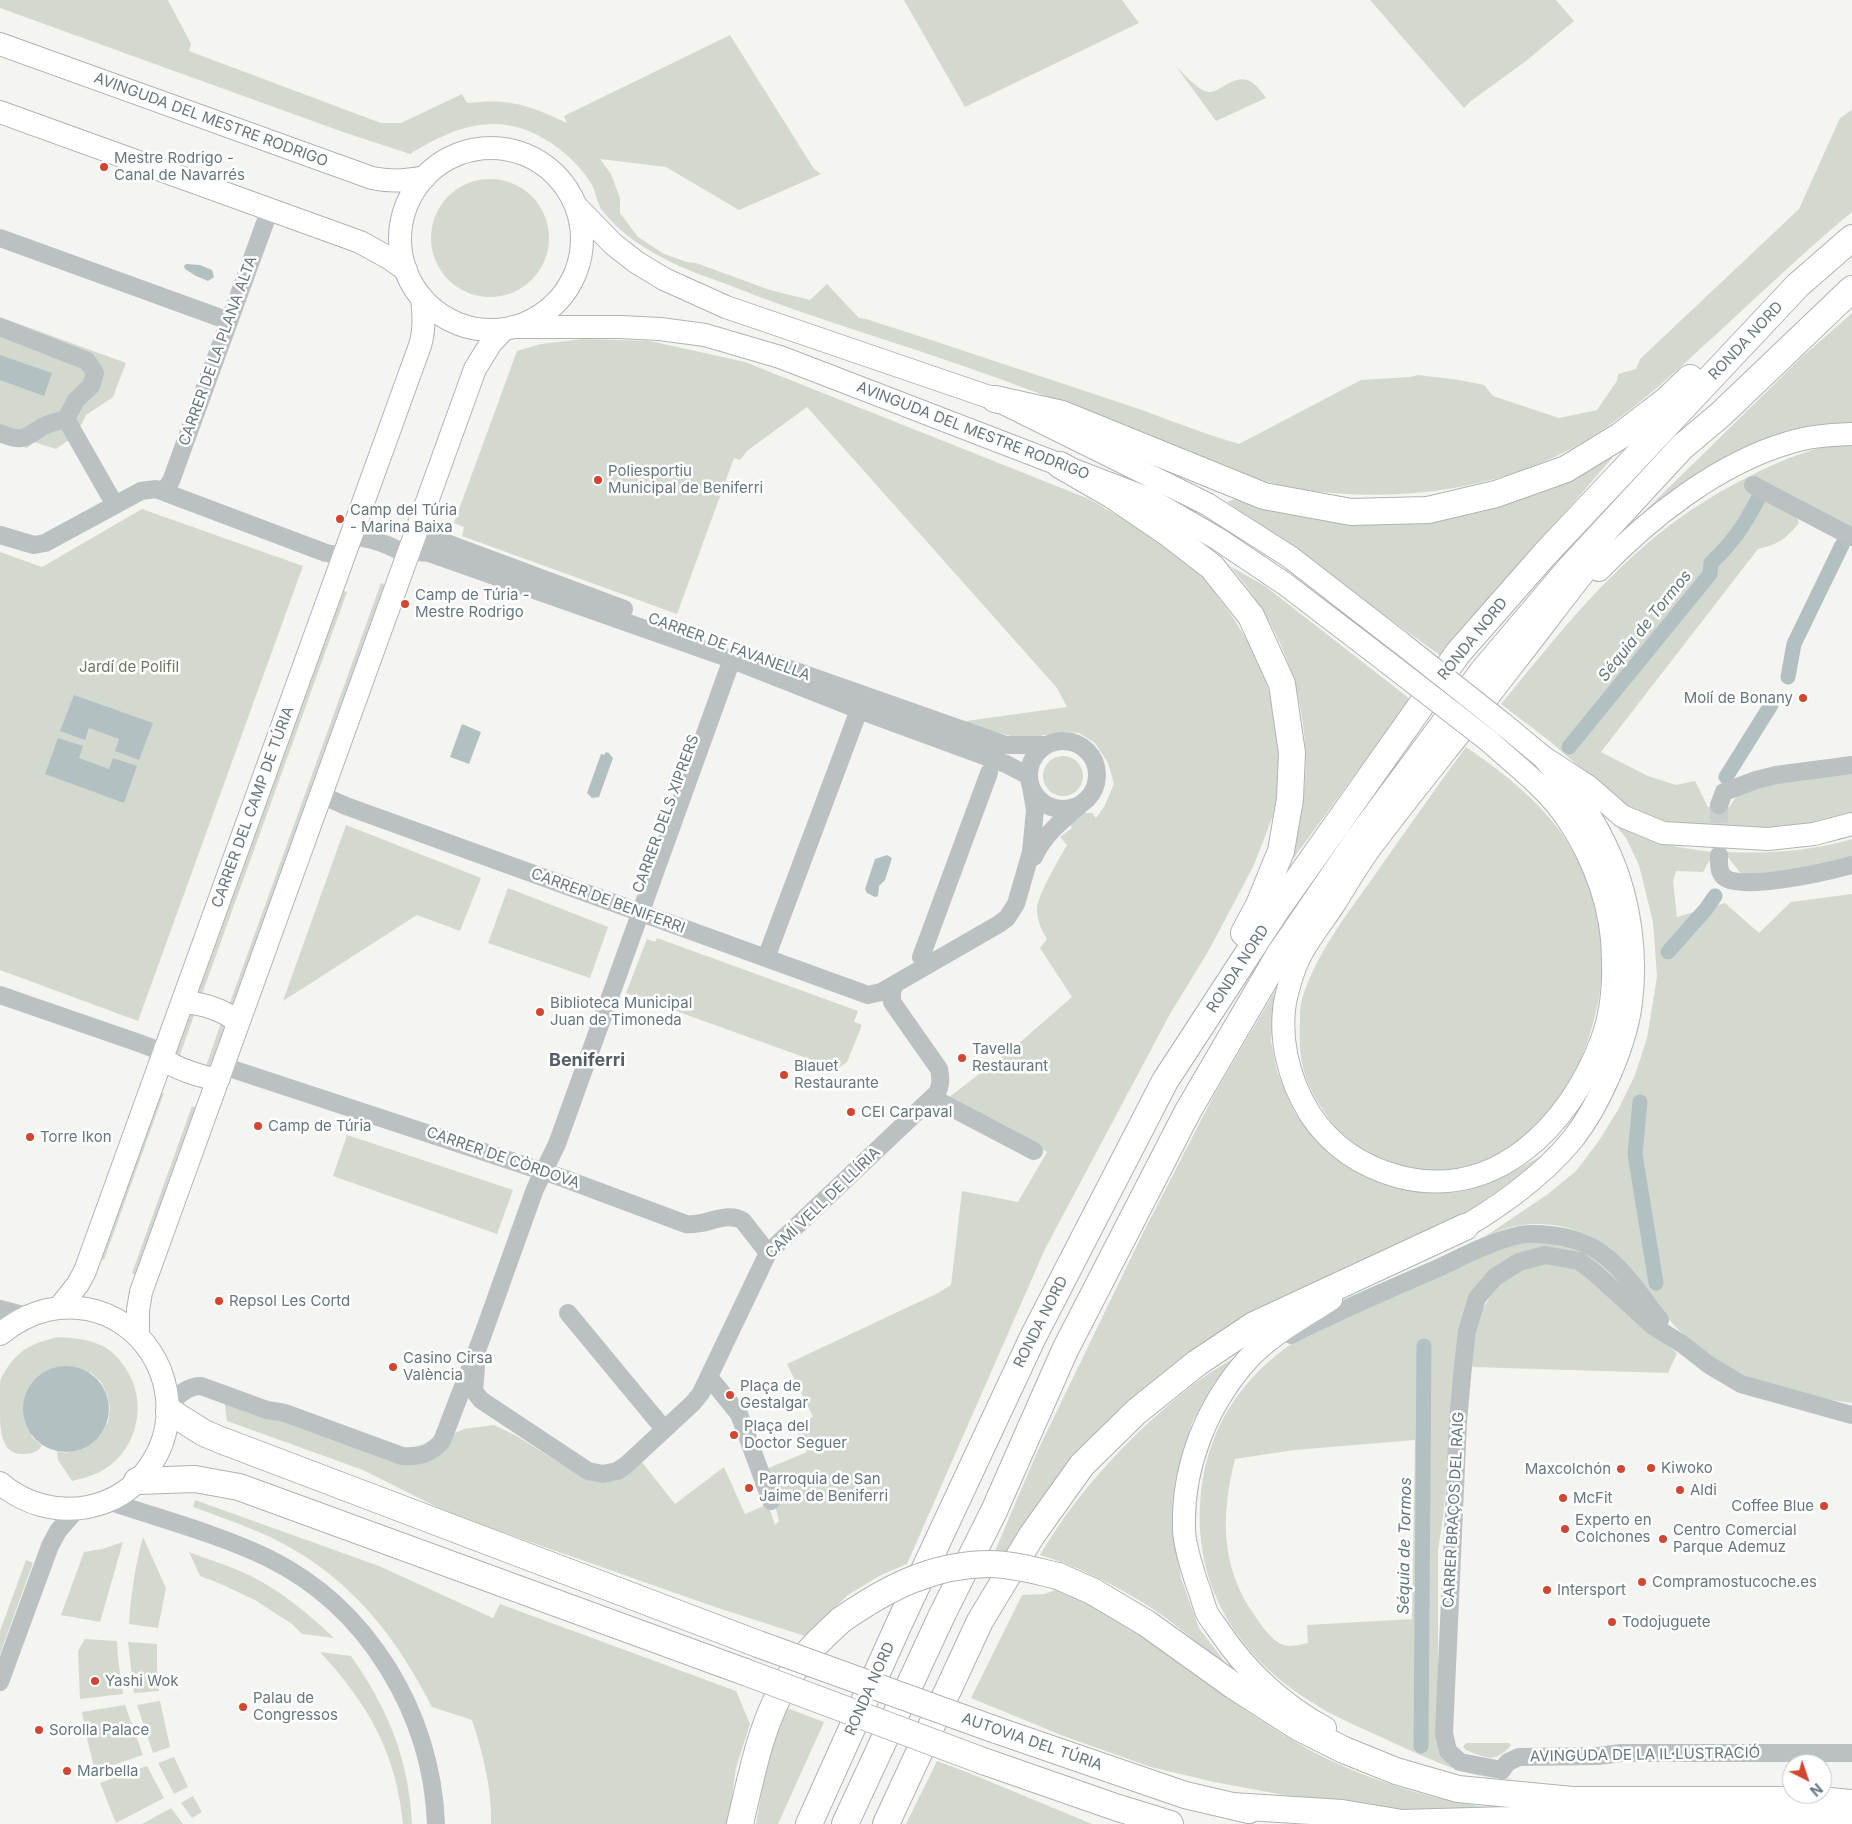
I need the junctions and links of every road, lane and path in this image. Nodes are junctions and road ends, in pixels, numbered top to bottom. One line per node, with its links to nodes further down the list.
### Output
1 (0, 44): 3 (main road, AVINGUDA DEL MESTRE RODRIGO)
2 (0, 112): 5 (main road)
3 (425, 177): 4 (main road); 8 (main road)
4 (577, 207): 14 (main road); 15 (main road, AVINGUDA DEL MESTRE RODRIGO)
5 (270, 209): 8 (main road); 12 (street, CARRER DE LA PLANA ALTA)
6 (0, 238): 12 (street)
7 (1852, 238): 9 (highway, RONDA NORD)
8 (406, 270): 11 (main road)
9 (1798, 285): 15 (highway); 53 (highway, RONDA NORD)
10 (1852, 289): 16 (highway, RONDA NORD)
11 (422, 298): 14 (main road, AVINGUDA DEL MESTRE RODRIGO); 27 (main road, CARRER DEL CAMP DE TÚRIA)
12 (229, 321): 22 (street, CARRER DE LA PLANA ALTA)
13 (0, 327): 17 (street)
14 (508, 328): 20 (main road, AVINGUDA DEL MESTRE RODRIGO); 24 (main road)
15 (995, 400): 33 (main road, AVINGUDA DEL MESTRE RODRIGO, bridge)
16 (1720, 415): 29 (main road); 89 (highway, RONDA NORD)
17 (66, 419): 18 (street); 23 (street)
18 (0, 433)
19 (1852, 434): 29 (main road)
20 (1060, 465): 29 (main road, AVINGUDA DEL MESTRE RODRIGO, bridge); 53 (highway)
21 (1753, 484): 26 (street)
22 (164, 491): 23 (street); 27 (street)
23 (115, 505): 25 (street)
24 (418, 526): 28 (main road); 32 (street, CARRER DE FAVANELLA)
25 (0, 535)
26 (1852, 537)
27 (347, 547): 28 (street); 49 (main road, CARRER DEL CAMP DE TÚRIA)
28 (407, 556): 30 (street, CARRER DE FAVANELLA); 37 (main road)
29 (1537, 634)
30 (727, 658): 31 (street, CARRER DE FAVANELLA); 44 (street, CARRER DELS XIPRERS)
31 (859, 710): 36 (street, CARRER DE FAVANELLA); 46 (street)
32 (1046, 745): 36 (street); 38 (street)
33 (1543, 758): 40 (main road); 57 (main road)
34 (1852, 765): 39 (street)
35 (990, 773): 45 (street)
36 (1030, 782): 38 (street); 43 (street, CARRER DE BENIFERRI)
37 (322, 794): 44 (street, CARRER DE BENIFERRI); 50 (main road)
38 (1084, 802): 43 (street, CARRER DE BENIFERRI)
39 (1718, 806)
40 (1852, 824)
41 (1720, 855): 42 (street)
42 (1852, 865)
43 (1023, 881): 47 (street, CARRER DE BENIFERRI)
44 (636, 911): 46 (street, CARRER DE BENIFERRI); 56 (street, CARRER DELS XIPRERS)
45 (921, 957)
46 (766, 958): 47 (street, CARRER DE BENIFERRI)
47 (895, 985): 54 (street)
48 (0, 995): 51 (street)
49 (182, 1003): 50 (main road); 51 (main road, CARRER DEL CAMP DE TÚRIA)
50 (238, 1024): 52 (main road)
51 (163, 1057): 52 (main road); 59 (main road, CARRER DEL CAMP DE TÚRIA)
52 (221, 1072): 56 (street, CARRER DE CÒRDOVA); 64 (main road)
53 (1165, 1081): 88 (highway, RONDA NORD)
54 (937, 1092): 55 (street); 58 (street, CAMÍ VELL DE LLÍRIA)
55 (1034, 1152)
56 (544, 1171): 58 (street, CARRER DE CÒRDOVA); 65 (street, CARRER DELS XIPRERS)
57 (1465, 1227): 68 (main road); 90 (highway)
58 (768, 1253): 67 (street, CAMÍ VELL DE LLÍRIA)
59 (59, 1308): 62 (main road); 64 (main road)
60 (0, 1309): 62 (street)
61 (568, 1313): 72 (street)
62 (27, 1316): 63 (main road)
63 (0, 1334)
64 (138, 1336): 70 (main road)
65 (482, 1337): 69 (street, CARRER DELS XIPRERS); 70 (street, CARRER DELS XIPRERS)
66 (1682, 1344): 68 (street); 71 (street); 79 (street, CARRER BRAÇOS DEL RAIG)
67 (709, 1377): 72 (street, CAMÍ VELL DE LLÍRIA); 76 (street)
68 (1227, 1386): 82 (main road)
69 (475, 1392): 72 (street, CAMÍ VELL DE LLÍRIA)
70 (169, 1410): 73 (main road); 83 (highway, AUTOVIA DEL TÚRIA, bridge)
71 (1852, 1415)
72 (664, 1429)
73 (137, 1482): 75 (main road); 81 (highway, bridge)
74 (0, 1483): 77 (main road)
75 (108, 1501): 77 (main road); 86 (street)
76 (771, 1501)
77 (77, 1509): 78 (street)
78 (0, 1682)
79 (1448, 1750): 80 (street, AVINGUDA DE LA IL·LUSTRACIÓ)
80 (1852, 1753)
81 (983, 1760): 85 (highway); 91 (highway)
82 (1520, 1796): 84 (highway); 87 (highway, bridge)
83 (1232, 1806): 84 (highway); 92 (highway, AUTOVIA DEL TÚRIA)
84 (1847, 1811)
85 (1109, 1823)
86 (436, 1824)
87 (740, 1824)
88 (809, 1824)
89 (845, 1824)
90 (886, 1824)
91 (1170, 1824)
92 (1310, 1824)

